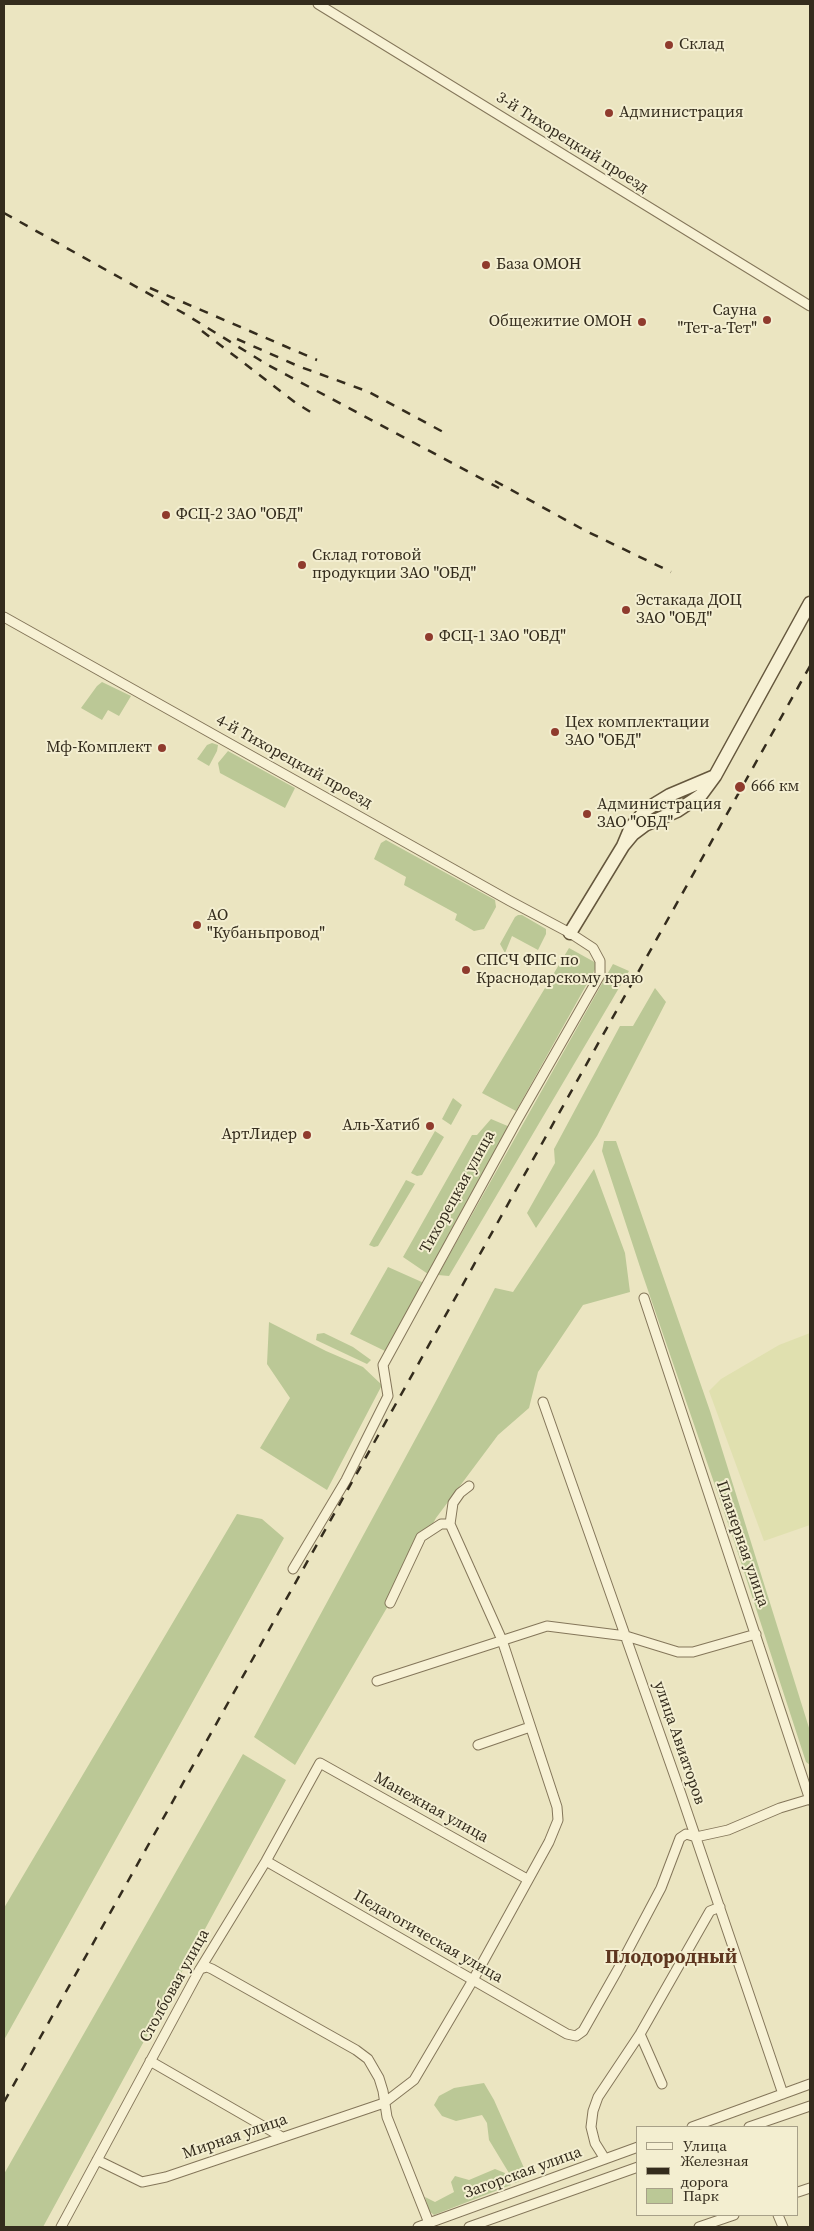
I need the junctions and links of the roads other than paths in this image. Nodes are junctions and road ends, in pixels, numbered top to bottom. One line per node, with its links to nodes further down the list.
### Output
1 (318, 4): 2 (street, 3-й Тихорецкий проезд)
2 (810, 306)
3 (810, 603): 5 (street)
4 (4, 617): 5 (street, 4-й Тихорецкий проезд)
5 (570, 933): 10 (street, Тихорецкая улица)
6 (644, 1298): 12 (street, Планерная улица)
7 (544, 1402): 13 (street, улица Авиаторов)
8 (469, 1486): 9 (street)
9 (450, 1524): 11 (street); 14 (street, Мирная улица)
10 (293, 1569)
11 (390, 1603)
12 (756, 1634): 13 (street); 19 (street, Планерная улица)
13 (626, 1636): 14 (street); 20 (street, улица Авиаторов)
14 (502, 1640): 15 (street); 16 (street, Мирная улица)
15 (377, 1681)
16 (530, 1727): 17 (street); 22 (street, Мирная улица)
17 (478, 1745)
18 (320, 1763): 21 (street, Столбовая улица); 22 (street, Манежная улица)
19 (810, 1800): 20 (street)
20 (696, 1837): 23 (street, улица Авиаторов); 25 (street, Педагогическая улица)
21 (266, 1861): 24 (street, Столбовая улица); 25 (street, Педагогическая улица)
22 (527, 1879): 25 (street, Мирная улица)
23 (720, 1907): 26 (street); 30 (street, улица Авиаторов)
24 (200, 1969): 27 (street, Столбовая улица); 31 (street)
25 (473, 1980): 31 (street, Мирная улица)
26 (640, 2034): 28 (street); 37 (street)
27 (150, 2061): 35 (street); 38 (street, Столбовая улица)
28 (662, 2084)
29 (810, 2084): 30 (street)
30 (783, 2094): 33 (street)
31 (384, 2102): 35 (street, Мирная улица); 41 (street)
32 (810, 2106): 34 (street)
33 (695, 2126)
34 (752, 2126)
35 (282, 2137): 38 (street, Мирная улица)
36 (636, 2148): 37 (street, Загорская улица)
37 (605, 2159): 41 (street, Загорская улица)
38 (97, 2160): 42 (street, Столбовая улица)
39 (636, 2168): 44 (street, Загорская улица)
40 (731, 2216): 45 (street)
41 (429, 2223): 43 (street, Загорская улица)
42 (61, 2227)
43 (418, 2227)
44 (469, 2227)
45 (699, 2227)

